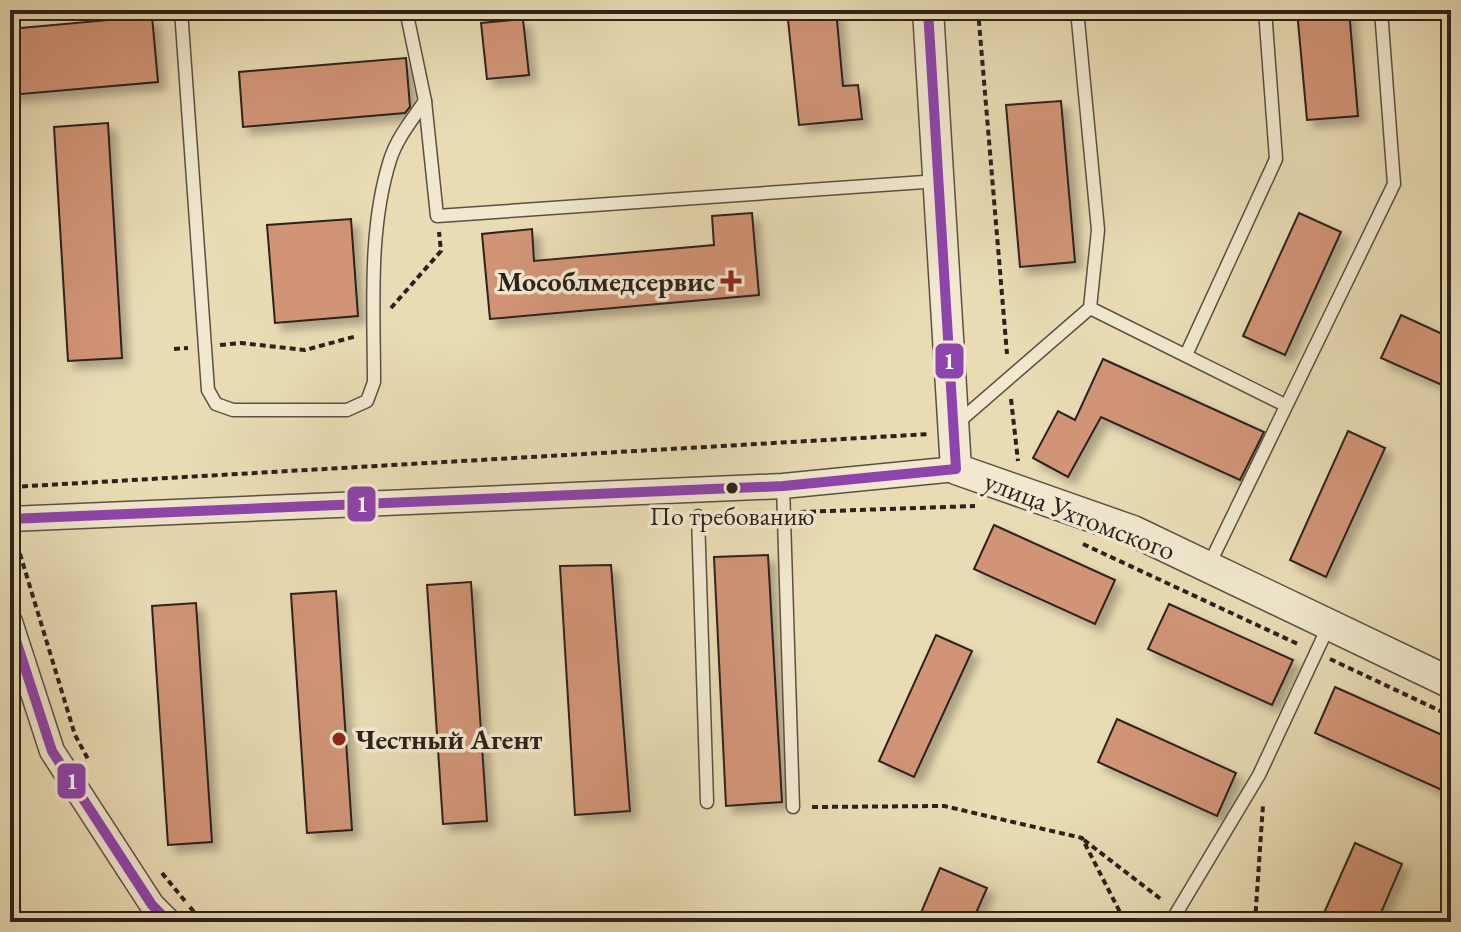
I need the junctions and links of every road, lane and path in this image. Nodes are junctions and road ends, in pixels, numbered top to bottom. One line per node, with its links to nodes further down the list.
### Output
1 (181, 10): 11 (lane)
2 (406, 10): 8 (lane)
3 (928, 10): 9 (street)
4 (978, 10): 15 (path)
5 (1077, 10): 10 (lane)
6 (1265, 10): 14 (lane)
7 (1381, 10): 16 (lane)
8 (425, 101): 9 (lane); 11 (lane)
9 (940, 181): 17 (street)
10 (1090, 308): 14 (lane); 15 (lane)
11 (205, 346): 12 (path); 13 (path)
12 (174, 349)
13 (305, 350)
14 (1186, 355): 16 (lane)
15 (1009, 378): 17 (lane); 18 (path)
16 (1285, 405): 27 (lane)
17 (946, 430): 19 (street); 21 (path)
18 (1016, 460)
19 (956, 469): 20 (street, улица Ухтомского); 27 (street, улица Ухтомского)
20 (783, 486): 23 (lane); 25 (street, улица Ухтомского)
21 (12, 487)
22 (983, 506): 23 (path)
23 (784, 513): 24 (path); 36 (lane)
24 (698, 516): 34 (lane)
25 (13, 529): 33 (path)
26 (1071, 539): 30 (path)
27 (1208, 567): 29 (street, улица Ухтомского)
28 (10, 622): 40 (street)
29 (1329, 625): 30 (lane); 31 (street, улица Ухтомского)
30 (1316, 653): 32 (path); 39 (lane)
31 (1451, 683)
32 (1451, 716)
33 (89, 760)
34 (707, 802)
35 (1264, 803): 43 (path)
36 (793, 807): 37 (path)
37 (1082, 838): 39 (path); 42 (path)
38 (153, 862): 41 (path)
39 (1174, 917)
40 (169, 922)
41 (202, 922)
42 (1125, 922)
43 (1255, 922)

